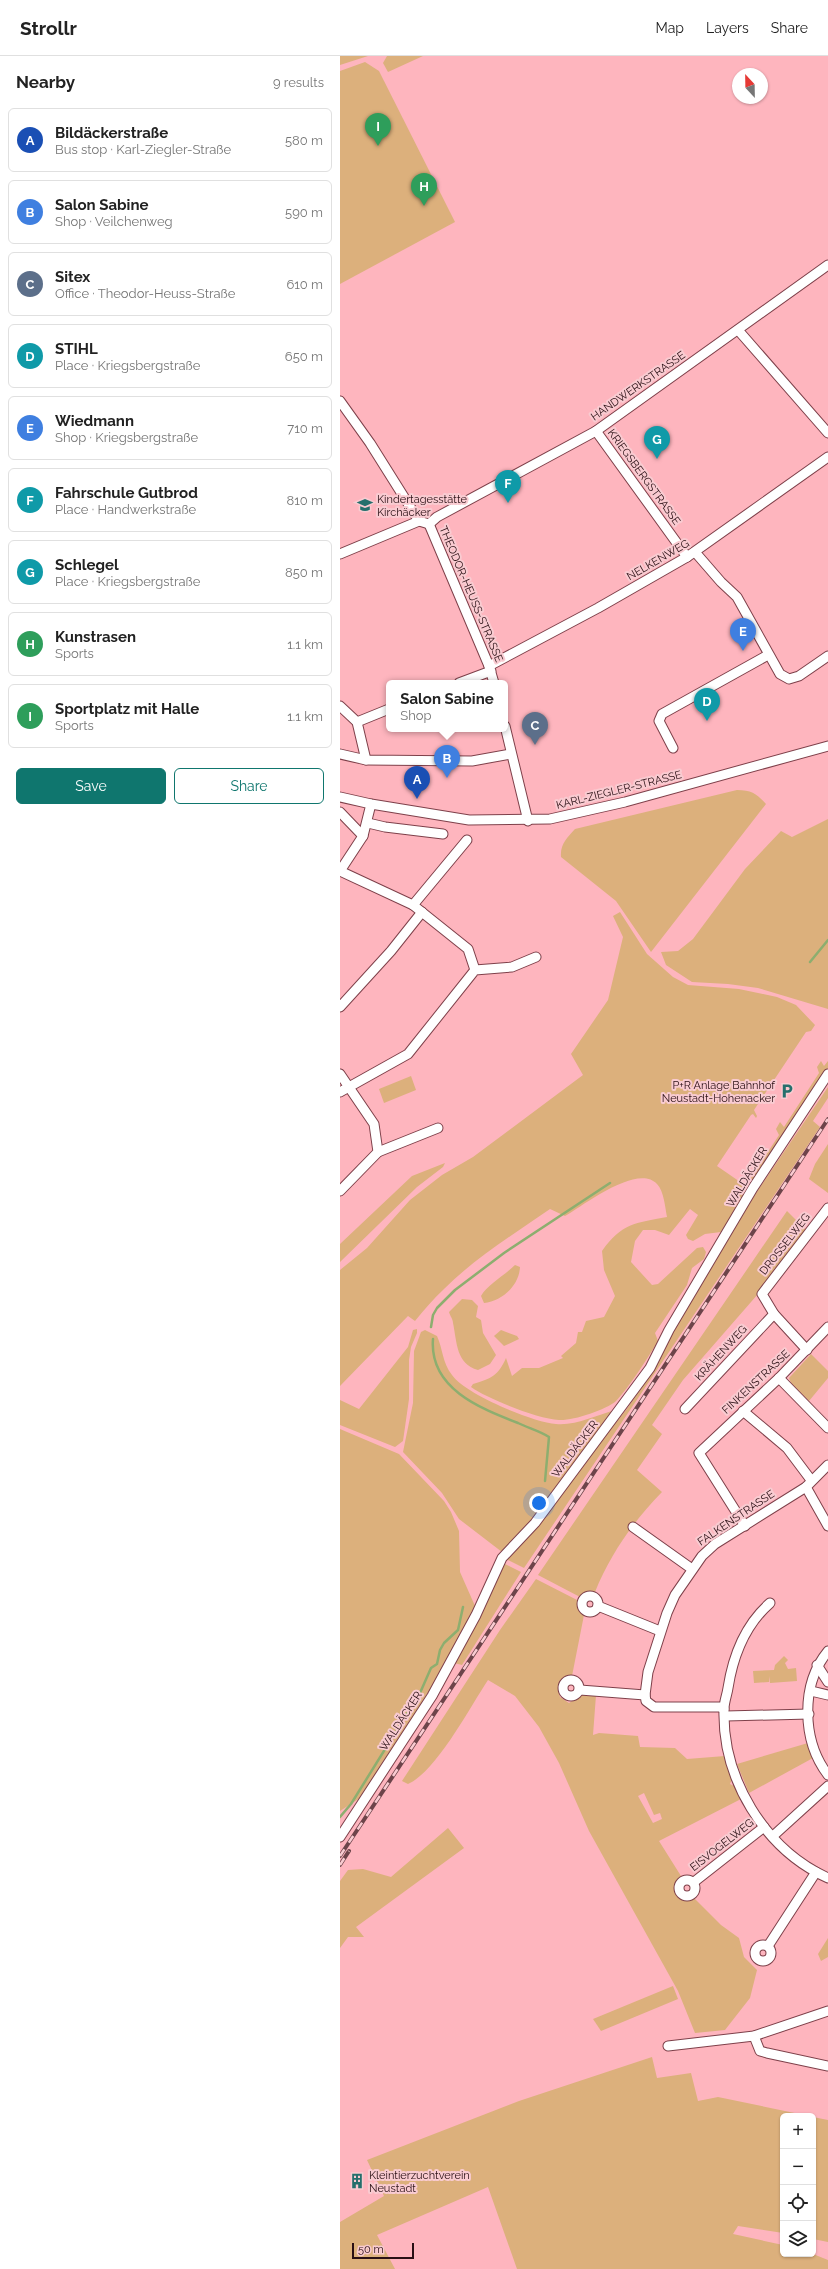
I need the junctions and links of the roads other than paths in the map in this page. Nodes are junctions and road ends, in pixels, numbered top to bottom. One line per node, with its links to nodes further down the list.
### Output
1 (828, 265): 2 (street, HANDWERKSTRASSE)
2 (738, 330): 4 (street, HANDWERKSTRASSE); 5 (street)
3 (340, 401): 7 (street)
4 (596, 431): 8 (street, HANDWERKSTRASSE); 10 (street, KRIEGSBERGSTRASSE)
5 (828, 433)
6 (828, 457): 10 (street, NELKENWEG)
7 (419, 521): 8 (street, THEODOR-HEUSS-STRASSE); 9 (street)
8 (429, 524): 13 (street, THEODOR-HEUSS-STRASSE)
9 (340, 554)
10 (691, 554): 11 (street, KRIEGSBERGSTRASSE); 13 (street, NELKENWEG)
11 (768, 655): 12 (street, KRIEGSBERGSTRASSE); 21 (street)
12 (828, 656)
13 (490, 669): 14 (street, NELKENWEG); 15 (street, THEODOR-HEUSS-STRASSE)
14 (466, 680)
15 (493, 680)
16 (340, 706): 18 (street)
17 (386, 710): 18 (street)
18 (357, 722): 24 (street)
19 (506, 732): 23 (street)
20 (828, 746): 28 (street, KARL-ZIEGLER-STRASSE)
21 (673, 748)
22 (340, 754): 24 (street)
23 (511, 754): 24 (street); 28 (street)
24 (366, 760)
25 (340, 797): 26 (street, KARL-ZIEGLER-STRASSE)
26 (372, 804): 28 (street, KARL-ZIEGLER-STRASSE); 29 (street)
27 (340, 812): 31 (street)
28 (528, 821)
29 (368, 822): 30 (street); 31 (street)
30 (443, 834)
31 (363, 836): 33 (street)
32 (467, 840): 34 (street)
33 (340, 871): 34 (street)
34 (413, 905): 35 (street)
35 (422, 912): 37 (street); 38 (street)
36 (536, 957): 37 (street)
37 (475, 970): 41 (street)
38 (340, 1007)
39 (340, 1074): 41 (street)
40 (828, 1074): 76 (street, WALDÄCKER)
41 (349, 1087): 42 (street); 44 (street)
42 (340, 1092)
43 (438, 1128): 44 (street)
44 (378, 1152): 45 (street)
45 (340, 1191)
46 (828, 1208): 47 (street, DROSSELWEG)
47 (774, 1314): 49 (street); 51 (street, KRÄHENWEG)
48 (828, 1327): 49 (street, FINKENSTRASSE)
49 (806, 1350): 50 (street, FINKENSTRASSE)
50 (779, 1378): 52 (street, FINKENSTRASSE); 53 (street)
51 (685, 1408)
52 (743, 1411): 55 (street); 56 (street, FINKENSTRASSE)
53 (828, 1428)
54 (828, 1465): 55 (street, FALKENSTRASSE)
55 (808, 1484): 56 (street, FALKENSTRASSE); 57 (street)
56 (746, 1526): 59 (street, FALKENSTRASSE)
57 (828, 1526)
58 (633, 1527): 59 (street)
59 (692, 1569): 62 (street, FALKENSTRASSE)
60 (770, 1603): 70 (street)
61 (598, 1606): 62 (street)
62 (660, 1631): 69 (street, FALKENSTRASSE)
63 (828, 1651): 64 (street)
64 (817, 1665): 65 (street); 67 (street)
65 (828, 1682)
66 (580, 1690): 69 (street)
67 (811, 1691): 68 (street); 71 (street)
68 (828, 1694)
69 (645, 1695): 70 (street)
70 (725, 1713): 71 (street); 74 (street)
71 (809, 1714): 72 (street)
72 (828, 1775)
73 (828, 1786): 75 (street)
74 (764, 1827): 75 (street); 79 (street, EISVOGELWEG)
75 (773, 1836): 77 (street)
76 (340, 1837)
77 (816, 1872): 78 (street); 80 (street)
78 (828, 1878)
79 (694, 1882)
80 (768, 1946)
81 (828, 2011): 82 (street)
82 (754, 2036): 83 (street); 84 (street)
83 (668, 2046)
84 (828, 2066)

